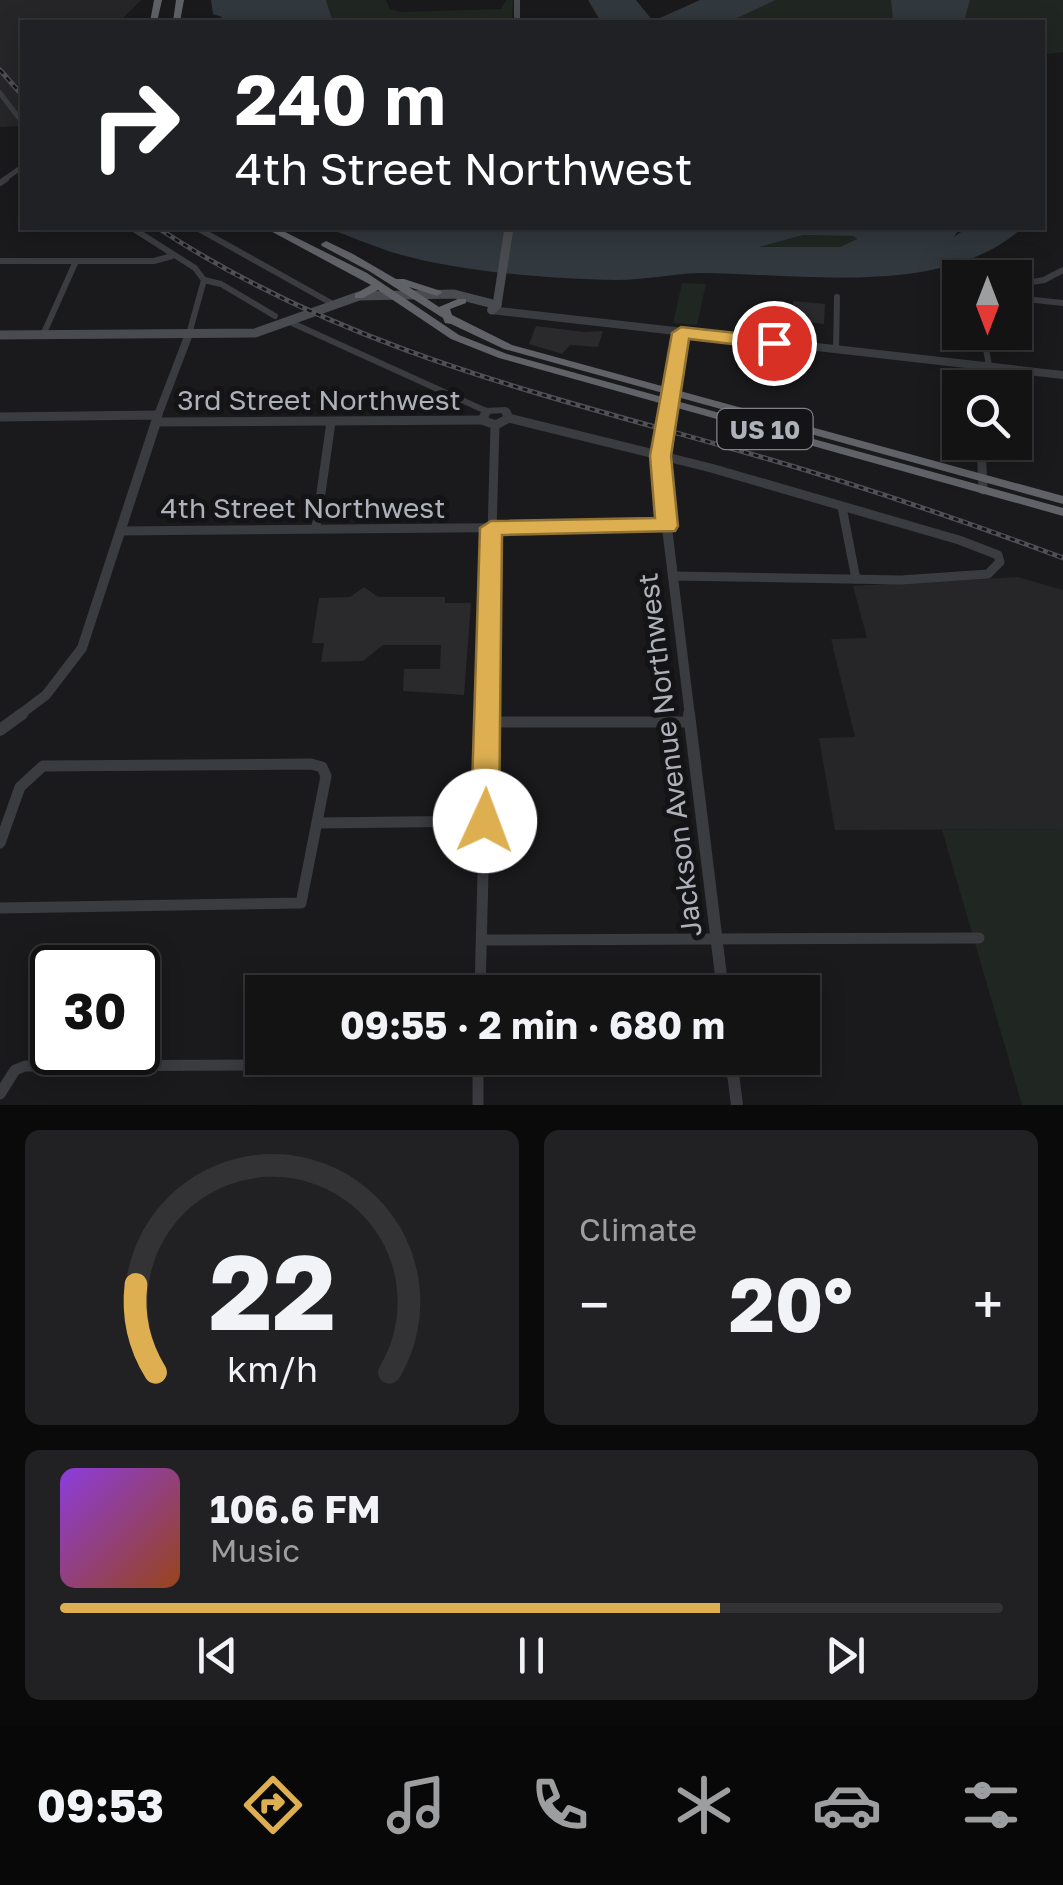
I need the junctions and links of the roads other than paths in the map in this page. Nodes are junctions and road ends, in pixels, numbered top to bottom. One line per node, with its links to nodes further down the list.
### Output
1 (0, 93): 2 (street)
2 (20, 119)
3 (135, 230): 8 (street)
4 (201, 230): 24 (street)
5 (274, 230): 13 (highway, US 10)
6 (292, 230): 13 (highway, US 10)
7 (508, 230): 16 (main road)
8 (172, 256): 10 (street); 12 (street)
9 (0, 261): 10 (street)
10 (76, 261): 32 (street)
11 (1063, 270): 14 (street)
12 (204, 280): 26 (street); 30 (street)
13 (384, 282): 15 (highway); 17 (highway); 18 (highway, US 10); 18 (highway, US 10)
14 (1032, 282)
15 (437, 294): 18 (main road); 20 (main road)
16 (499, 294): 20 (main road); 25 (main road)
17 (359, 296): 18 (main road); 24 (main road)
18 (406, 297): 22 (main road); 24 (main road); 27 (highway, US 10); 39 (highway, US 10)
19 (836, 297): 33 (street)
20 (477, 298): 25 (main road)
21 (1032, 300): 23 (street)
22 (462, 302): 25 (main road); 27 (highway)
23 (1063, 303)
24 (333, 304): 28 (main road)
25 (494, 308): 29 (street)
26 (275, 316)
27 (450, 321): 39 (highway, US 10)
28 (292, 323): 30 (main road); 40 (street)
29 (681, 333): 33 (street); 39 (street, Jackson Avenue Northwest)
30 (189, 334): 32 (main road); 43 (street)
31 (0, 335): 32 (main road)
32 (43, 335)
33 (836, 350): 35 (street)
34 (986, 350): 36 (street)
35 (974, 364): 36 (street); 37 (street)
36 (989, 366): 38 (street)
37 (974, 370)
38 (1063, 375)
39 (671, 398): 46 (street, Jackson Avenue Northwest); 48 (highway, US 10)
40 (484, 415): 42 (street); 44 (street, 3rd Street Northwest); 45 (street)
41 (0, 417): 43 (street, 3rd Street Northwest)
42 (510, 418): 45 (street); 46 (street)
43 (157, 419): 44 (street, 3rd Street Northwest); 55 (street)
44 (331, 422): 53 (street)
45 (495, 426): 54 (street)
46 (660, 456): 50 (street); 52 (street, Jackson Avenue Northwest)
47 (982, 460): 48 (street)
48 (984, 484): 49 (highway, US 10); 51 (highway, US 10)
49 (1063, 500)
50 (842, 507): 56 (street); 58 (street)
51 (1063, 512)
52 (667, 526): 54 (street, 4th Street Northwest); 57 (street, Jackson Avenue Northwest)
53 (316, 528): 54 (street, 4th Street Northwest); 55 (street, 4th Street Northwest)
54 (491, 528): 59 (street)
55 (120, 531): 61 (street)
56 (998, 556): 58 (street)
57 (673, 576): 58 (street); 60 (street, Jackson Avenue Northwest)
58 (856, 579)
59 (488, 722): 60 (street); 62 (street)
60 (690, 722): 68 (street, Jackson Avenue Northwest)
61 (0, 730)
62 (485, 821): 63 (street); 67 (street)
63 (320, 823): 64 (street); 65 (street)
64 (0, 843)
65 (0, 908)
66 (979, 938): 68 (street)
67 (482, 940): 68 (street); 69 (street)
68 (717, 941): 70 (street, Jackson Avenue Northwest)
69 (481, 975)
70 (721, 975)
71 (245, 1064): 72 (street)
72 (15, 1070): 75 (street)
73 (478, 1075): 76 (street)
74 (733, 1075): 77 (street)
75 (0, 1094)
76 (478, 1105)
77 (737, 1105)

